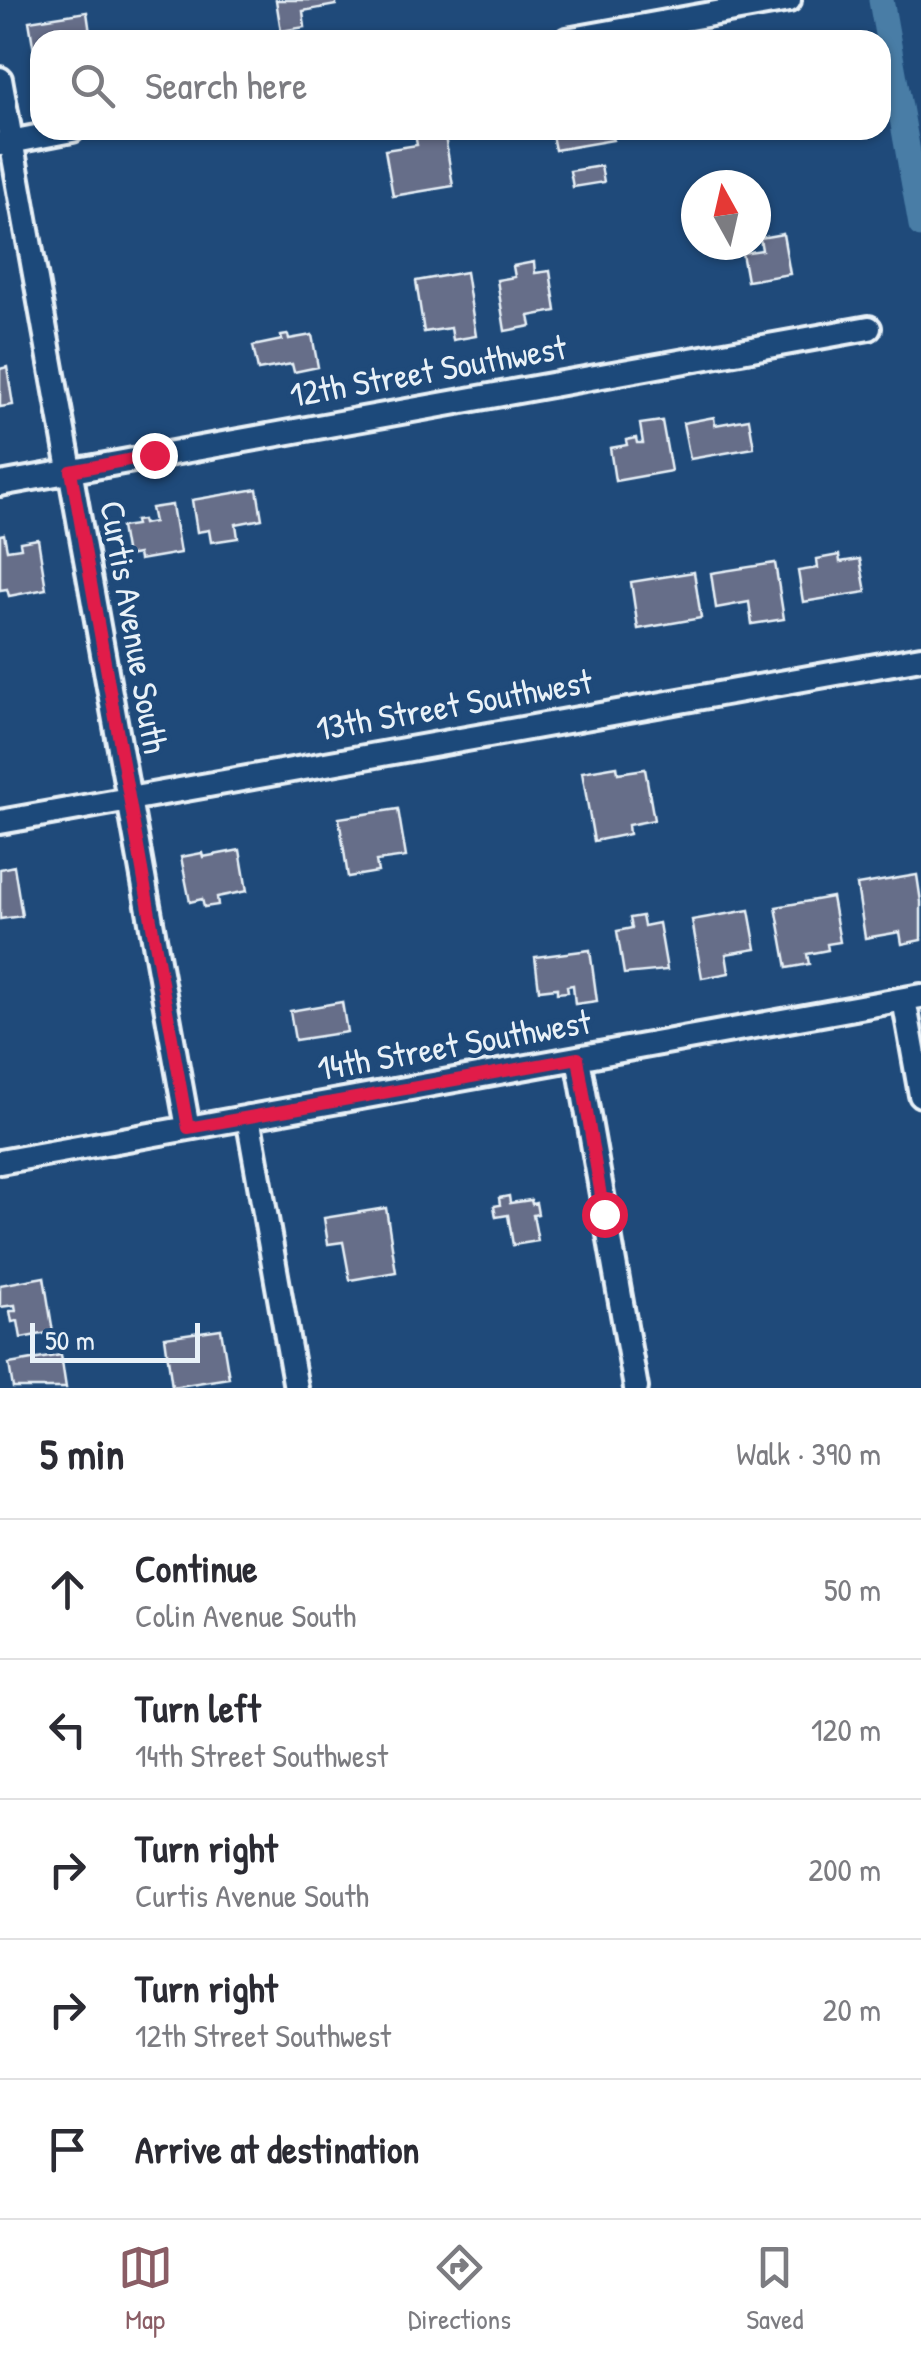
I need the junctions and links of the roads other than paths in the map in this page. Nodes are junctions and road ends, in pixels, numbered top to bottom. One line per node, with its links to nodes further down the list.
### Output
1 (789, 0): 2 (street)
2 (622, 30)
3 (0, 79): 4 (street, Curtis Avenue South)
4 (6, 143): 6 (street, Curtis Avenue South)
5 (869, 328): 6 (street, 12th Street Southwest)
6 (71, 471): 7 (street, 12th Street Southwest); 9 (street, Curtis Avenue South)
7 (0, 484)
8 (921, 658): 9 (street, 13th Street Southwest)
9 (130, 798): 10 (street, 13th Street Southwest); 15 (street, Curtis Avenue South)
10 (0, 822)
11 (913, 998): 12 (street, 14th Street Southwest); 13 (street)
12 (578, 1058): 14 (street, 14th Street Southwest); 18 (street)
13 (921, 1095)
14 (248, 1118): 15 (street, 14th Street Southwest); 17 (street)
15 (188, 1128): 16 (street, 14th Street Southwest)
16 (0, 1162)
17 (296, 1388)
18 (636, 1388)

